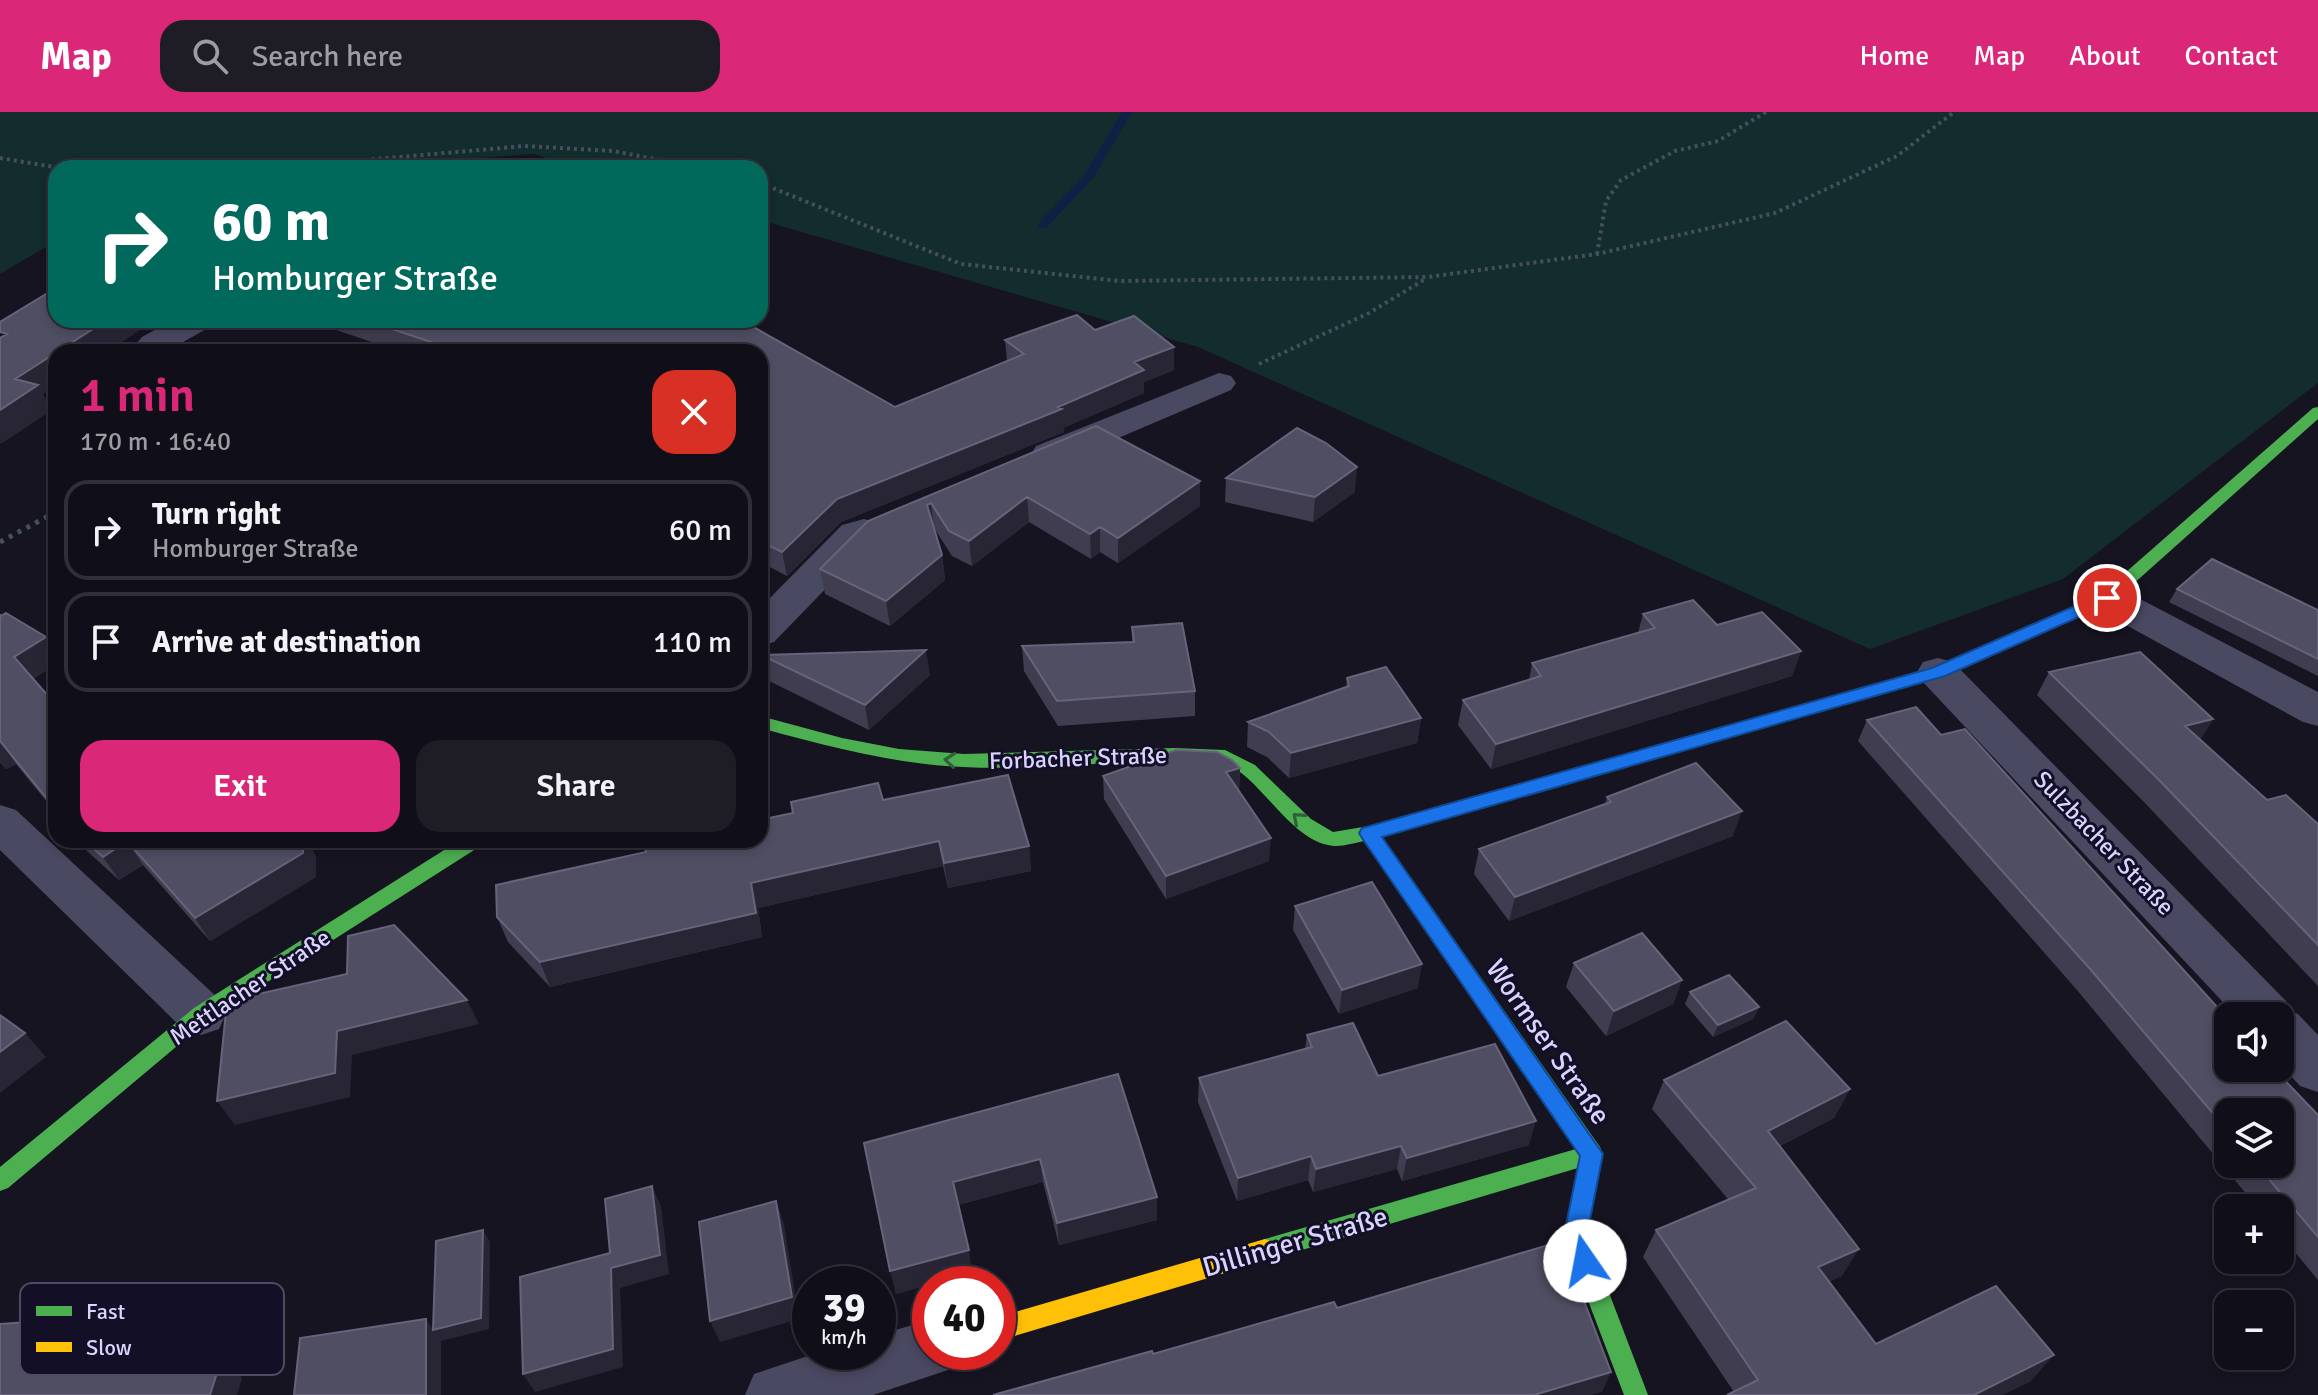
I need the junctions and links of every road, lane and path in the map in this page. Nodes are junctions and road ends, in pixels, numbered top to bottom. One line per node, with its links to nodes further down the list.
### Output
1 (1766, 112): 8 (path)
2 (1954, 112): 8 (path)
3 (0, 158): 6 (path)
4 (366, 160): 5 (path)
5 (665, 160)
6 (48, 166)
7 (768, 186): 9 (path)
8 (1597, 254): 9 (path)
9 (1428, 277): 12 (path)
10 (183, 328): 11 (street)
11 (154, 344)
12 (1219, 383): 14 (street)
13 (2318, 411): 18 (street, Forbacher Straße)
14 (1015, 468)
15 (48, 516): 17 (path)
16 (899, 516): 19 (street)
17 (0, 542)
18 (2107, 598): 20 (street, Forbacher Straße); 21 (street)
19 (768, 624)
20 (1938, 672): 24 (street, Forbacher Straße); 26 (street, Sulzbacher Straße)
21 (2318, 711)
22 (768, 724): 24 (street, Forbacher Straße, one-way to 22)
23 (0, 822): 27 (street)
24 (1369, 833): 30 (street, Wormser Straße)
25 (462, 848): 27 (street, Mettlacher Straße)
26 (2255, 1002)
27 (201, 1014): 31 (street, Mettlacher Straße)
28 (2294, 1044): 29 (street)
29 (2318, 1070)
30 (1592, 1154): 32 (street, Dillinger Straße); 35 (street, Wormser Straße)
31 (0, 1181)
32 (1016, 1324)
33 (912, 1354): 34 (street)
34 (775, 1395)
35 (1636, 1395)

